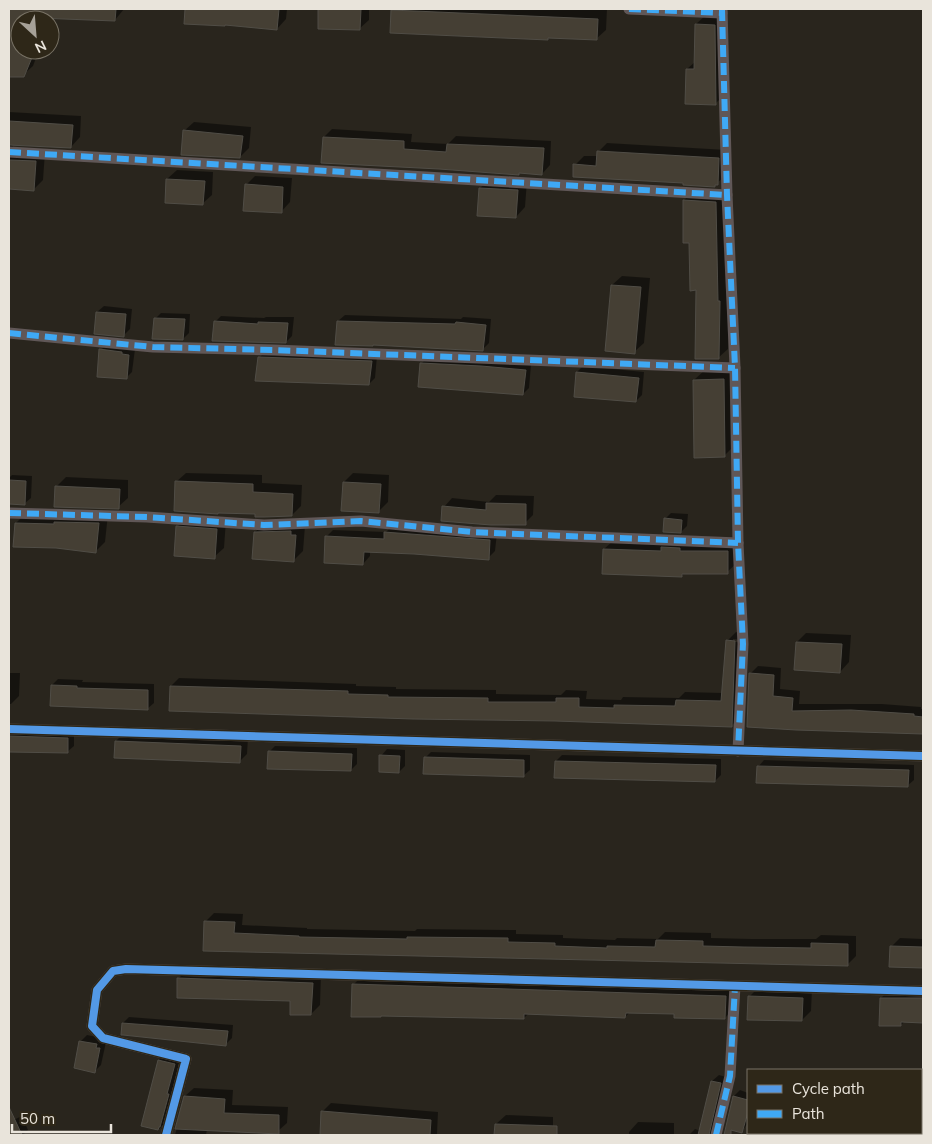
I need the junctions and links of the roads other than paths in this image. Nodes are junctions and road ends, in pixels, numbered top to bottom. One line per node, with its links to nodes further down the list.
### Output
1 (629, 9): 2 (street)
2 (722, 11): 4 (street)
3 (9, 152): 4 (street)
4 (727, 195): 6 (street)
5 (9, 333): 6 (street)
6 (734, 368): 8 (street)
7 (9, 513): 8 (street)
8 (738, 543): 10 (street)
9 (9, 729): 10 (street)
10 (738, 751): 11 (street)
11 (923, 756)
12 (735, 986): 13 (street); 14 (street); 15 (street)
13 (923, 991)
14 (166, 1135)
15 (716, 1135)

